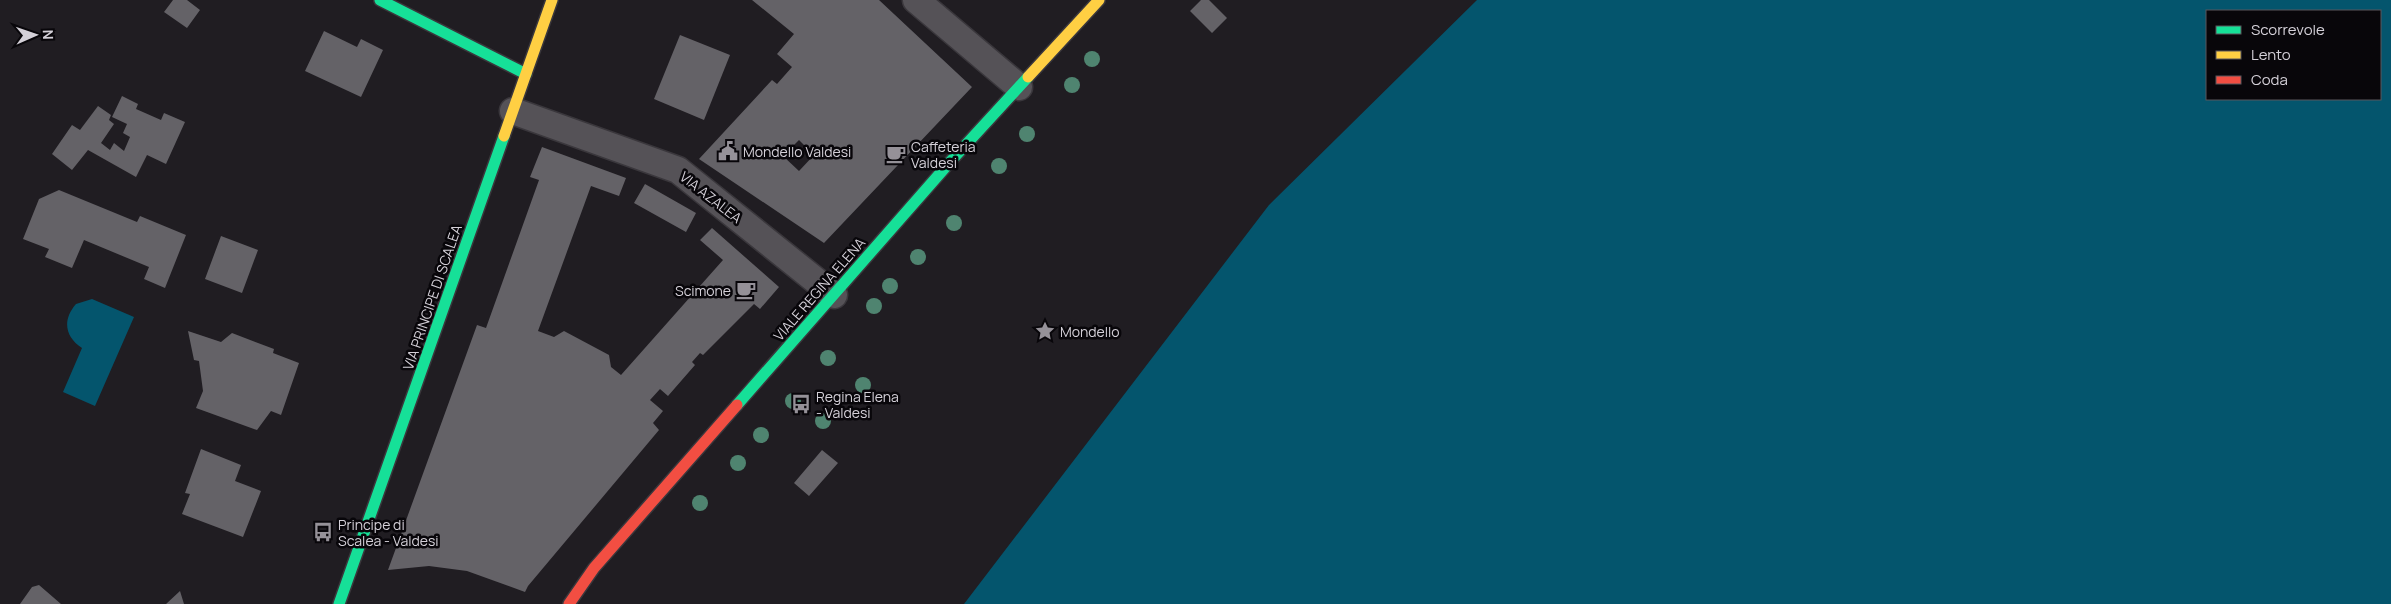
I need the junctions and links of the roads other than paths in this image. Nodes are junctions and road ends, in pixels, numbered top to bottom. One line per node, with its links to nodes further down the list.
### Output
1 (380, 0): 5 (street)
2 (552, 0): 5 (street, VIA PRINCIPE DI SCALEA)
3 (916, 0): 6 (street)
4 (1099, 0): 6 (street, VIALE REGINA ELENA)
5 (526, 74): 7 (street, VIA PRINCIPE DI SCALEA)
6 (1019, 87): 8 (street, VIALE REGINA ELENA)
7 (513, 111): 8 (street, VIA AZALEA); 9 (street, VIA PRINCIPE DI SCALEA)
8 (834, 295): 12 (street, VIALE REGINA ELENA)
9 (354, 563): 10 (street, VIA PRINCIPE DI SCALEA); 11 (street)
10 (339, 604)
11 (346, 604)
12 (569, 604)

